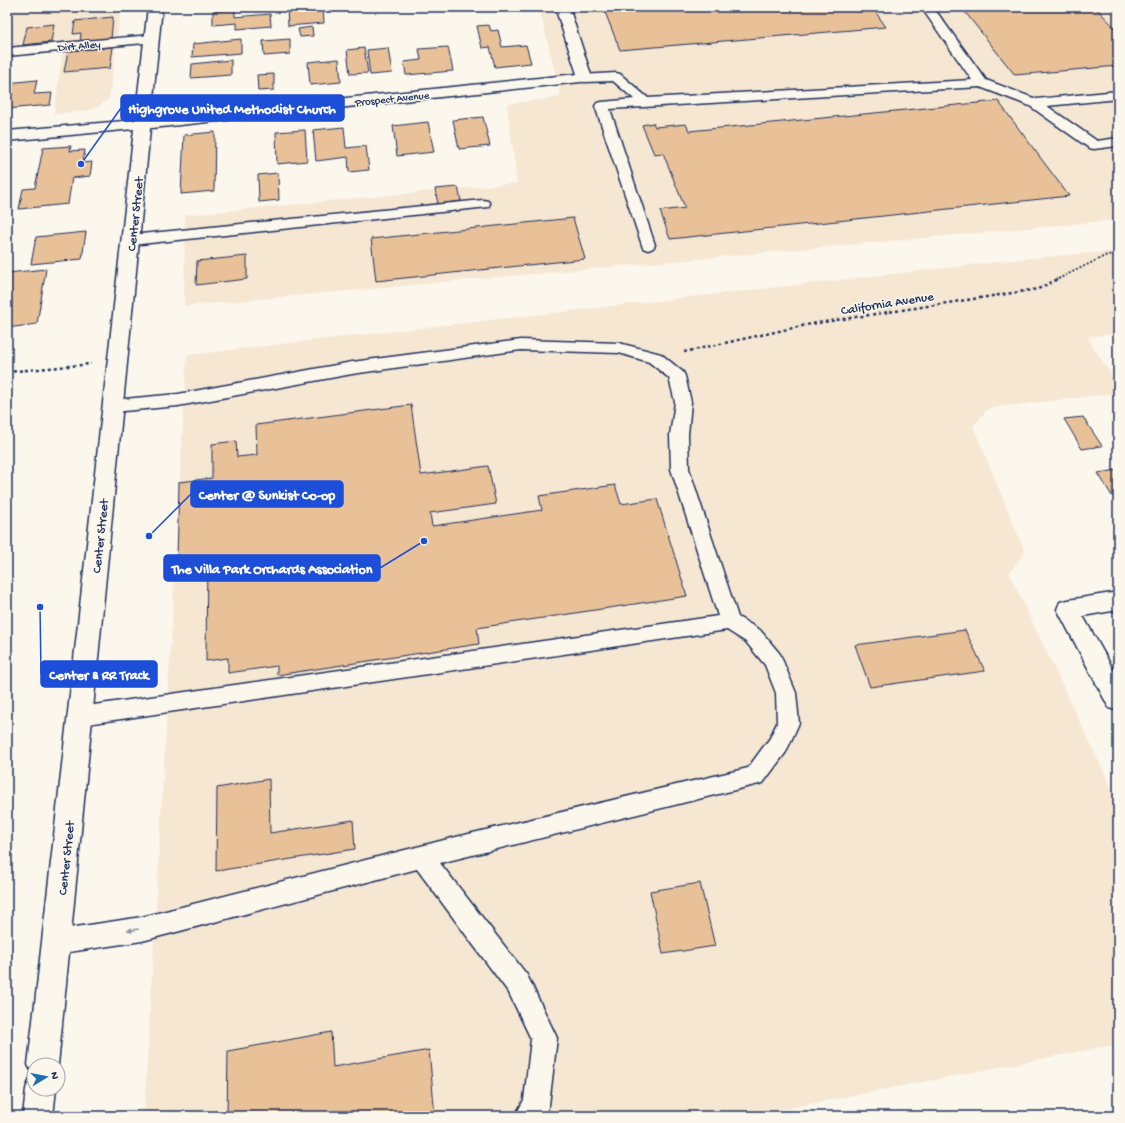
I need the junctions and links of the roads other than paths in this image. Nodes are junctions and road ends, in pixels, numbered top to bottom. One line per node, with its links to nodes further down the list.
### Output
1 (154, 7): 4 (main road, Center Street)
2 (562, 7): 6 (main road)
3 (927, 7): 7 (lane)
4 (151, 39): 5 (lane, Dirt Alley); 11 (main road, Center Street)
5 (7, 52)
6 (585, 78): 9 (lane); 11 (main road, Prospect Avenue)
7 (981, 83): 9 (lane); 10 (lane)
8 (1118, 95): 10 (lane)
9 (645, 102): 16 (lane)
10 (1036, 103): 13 (lane)
11 (143, 124): 12 (main road, Prospect Avenue); 15 (main road, Center Street)
12 (7, 136)
13 (1118, 142)
14 (483, 204): 15 (lane)
15 (131, 240): 17 (main road, Center Street)
16 (648, 245)
17 (113, 406): 19 (lane); 21 (main road, Center Street)
18 (1118, 601): 20 (main road)
19 (730, 622): 21 (lane); 22 (lane)
20 (1118, 701)
21 (80, 716): 23 (main road, Center Street)
22 (422, 857): 23 (lane, one-way to 23); 27 (lane)
23 (56, 942): 24 (main road, Center Street)
24 (44, 1057)
25 (39, 1097): 26 (main road)
26 (38, 1116)
27 (528, 1116)

